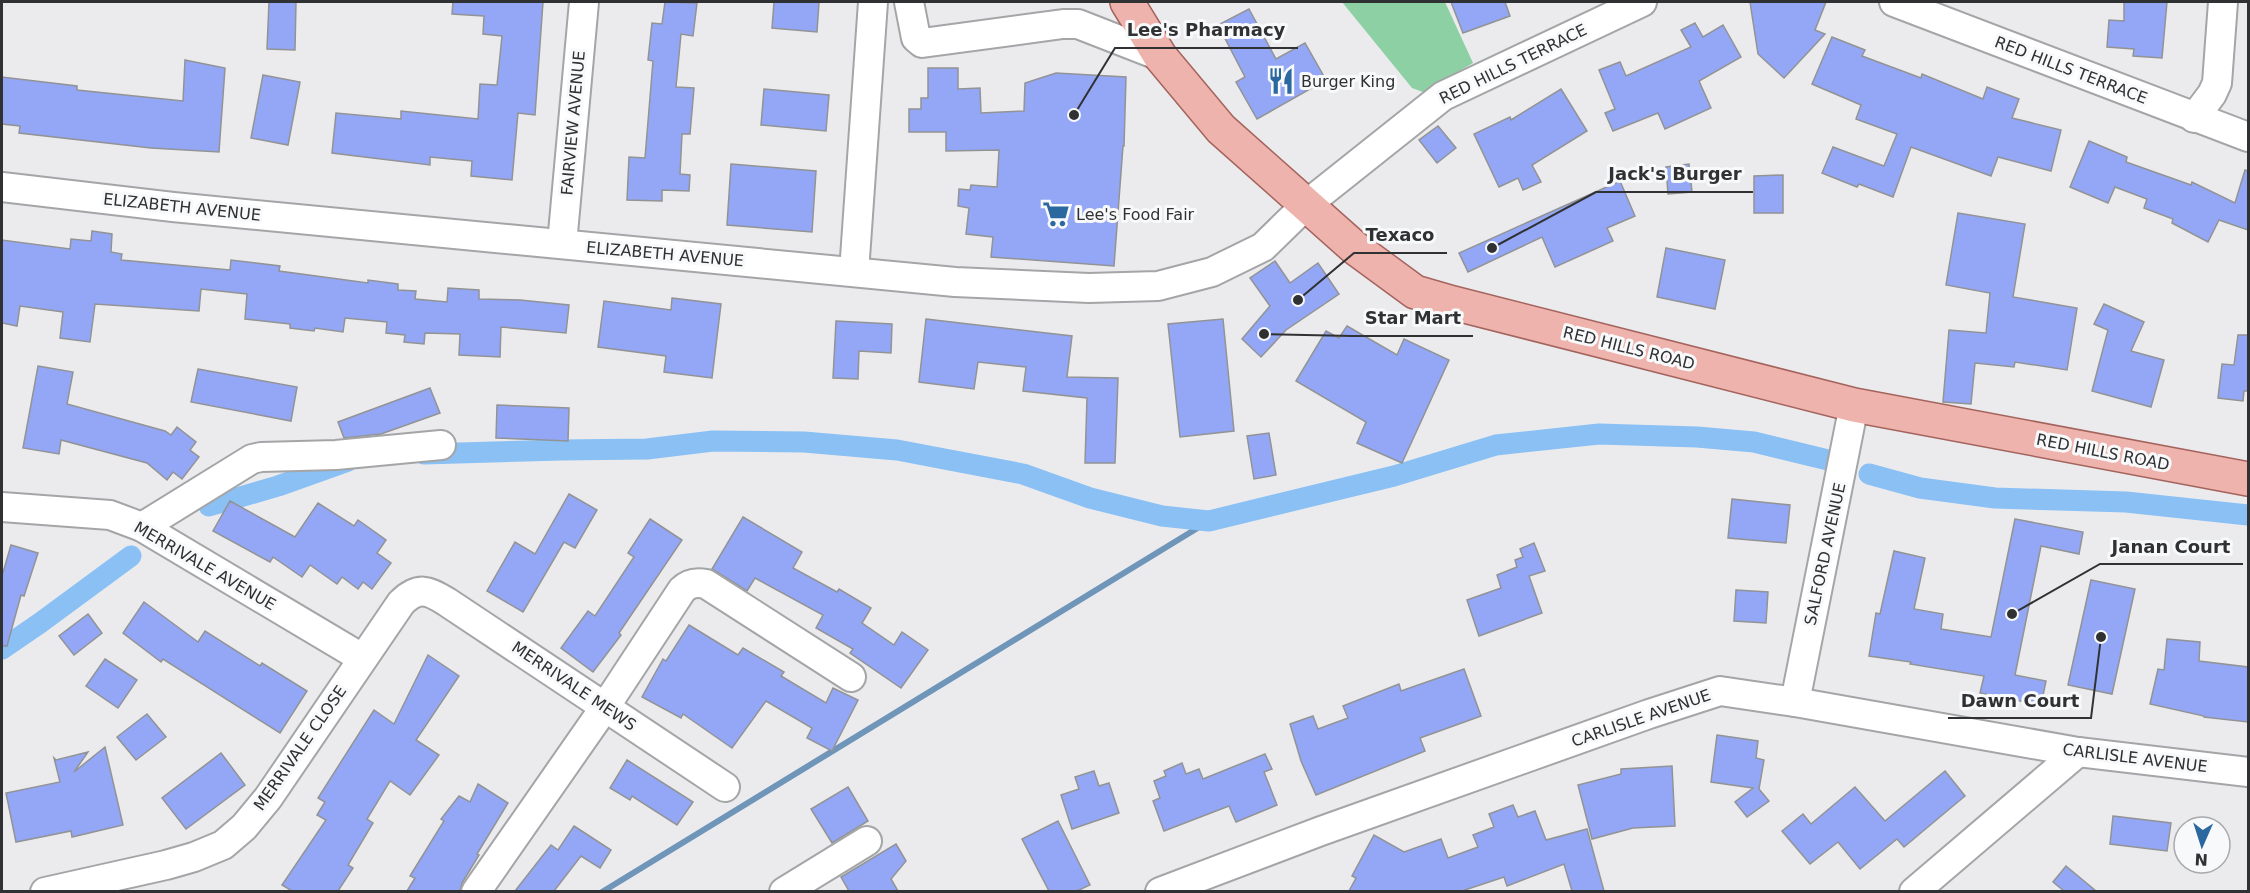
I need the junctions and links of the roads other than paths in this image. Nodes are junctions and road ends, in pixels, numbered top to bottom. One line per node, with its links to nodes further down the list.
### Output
1 (584, 2): 14 (street, FAIRVIEW AVENUE)
2 (873, 2): 15 (street)
3 (909, 2): 8 (street)
4 (1127, 2): 9 (main road, RED HILLS ROAD)
5 (1642, 2): 13 (street, RED HILLS TERRACE)
6 (1894, 2): 10 (street, RED HILLS TERRACE)
7 (2223, 2): 10 (street)
8 (1069, 13): 9 (street)
9 (1160, 56): 13 (main road, RED HILLS ROAD)
10 (2194, 118): 11 (street, RED HILLS TERRACE)
11 (2248, 137)
12 (2, 187): 14 (street, ELIZABETH AVENUE)
13 (1306, 205): 15 (street, ELIZABETH AVENUE); 16 (main road, RED HILLS ROAD)
14 (562, 244): 15 (street, ELIZABETH AVENUE)
15 (854, 272)
16 (1854, 405): 18 (main road, RED HILLS ROAD); 24 (street, SALFORD AVENUE)
17 (441, 445): 20 (street)
18 (2248, 479)
19 (2, 507): 20 (street, MERRIVALE AVENUE)
20 (142, 527): 22 (street, MERRIVALE AVENUE)
21 (420, 591): 22 (street, MERRIVALE CLOSE); 25 (street, MERRIVALE MEWS)
22 (362, 658): 31 (street, MERRIVALE CLOSE)
23 (851, 677): 25 (street)
24 (1795, 702): 26 (street, CARLISLE AVENUE); 34 (street, CARLISLE AVENUE)
25 (605, 707): 28 (street, MERRIVALE MEWS); 32 (street)
26 (2078, 752): 27 (street, CARLISLE AVENUE); 35 (street)
27 (2248, 772)
28 (725, 787)
29 (867, 841): 30 (street)
30 (819, 882): 33 (street)
31 (45, 891)
32 (476, 891)
33 (784, 891)
34 (1160, 891)
35 (1914, 891)

